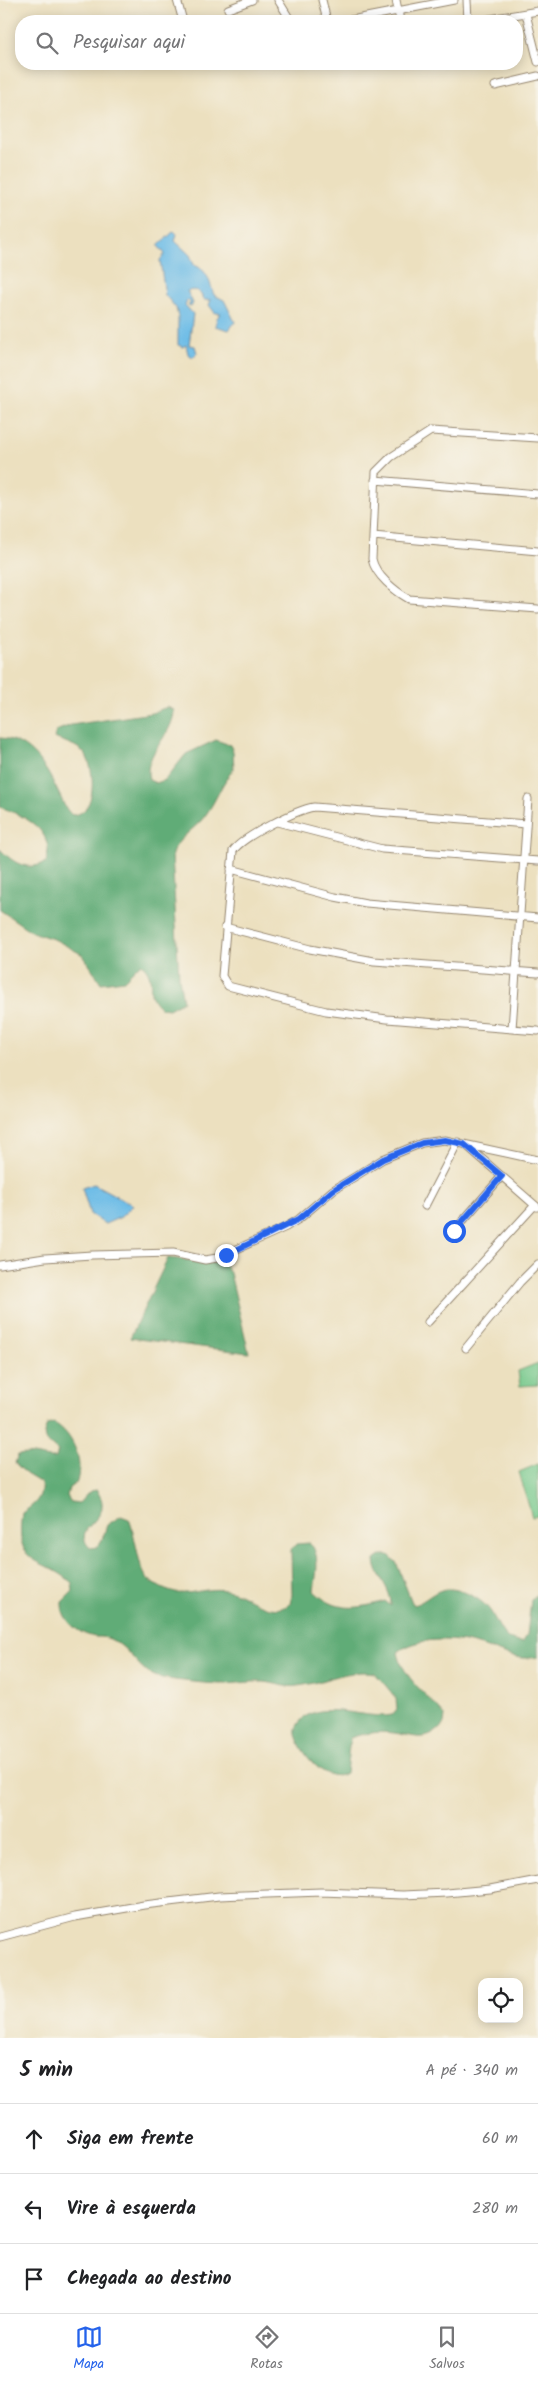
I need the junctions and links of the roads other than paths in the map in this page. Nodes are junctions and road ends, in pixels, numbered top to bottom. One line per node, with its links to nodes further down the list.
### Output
1 (177, 0): 12 (street)
2 (252, 0): 8 (street)
3 (278, 0): 13 (street)
4 (322, 0): 14 (street)
5 (396, 0): 9 (street)
6 (454, 0): 9 (street)
7 (467, 0): 17 (street)
8 (228, 9)
9 (398, 10): 15 (street); 16 (street)
10 (538, 11): 11 (street)
11 (526, 14): 18 (street); 19 (street)
12 (181, 15)
13 (288, 15)
14 (326, 15)
15 (374, 15)
16 (399, 15)
17 (468, 15)
18 (519, 15)
19 (538, 62)
20 (538, 76): 21 (street)
21 (495, 86)
22 (538, 438): 23 (street)
23 (375, 480): 24 (street); 25 (street)
24 (538, 494)
25 (373, 536): 26 (street); 27 (street)
26 (538, 551)
27 (538, 608)
28 (528, 800): 30 (street)
29 (277, 822): 30 (street); 31 (street); 33 (street)
30 (526, 824): 31 (street)
31 (524, 860): 32 (street); 34 (street)
32 (538, 862)
33 (231, 869): 34 (street); 36 (street)
34 (520, 917): 35 (street); 37 (street)
35 (538, 918)
36 (225, 928): 37 (street); 39 (street)
37 (515, 971): 38 (street); 39 (street)
38 (538, 973)
39 (512, 1029): 40 (street)
40 (538, 1031)
41 (461, 1143): 42 (street); 43 (street); 44 (street); 48 (street)
42 (538, 1160)
43 (502, 1176): 45 (street); 46 (street)
44 (425, 1206)
45 (537, 1206): 49 (street)
46 (454, 1231)
47 (538, 1264): 50 (street)
48 (0, 1265)
49 (428, 1322)
50 (466, 1348)
51 (538, 1880): 52 (street)
52 (0, 1937)

